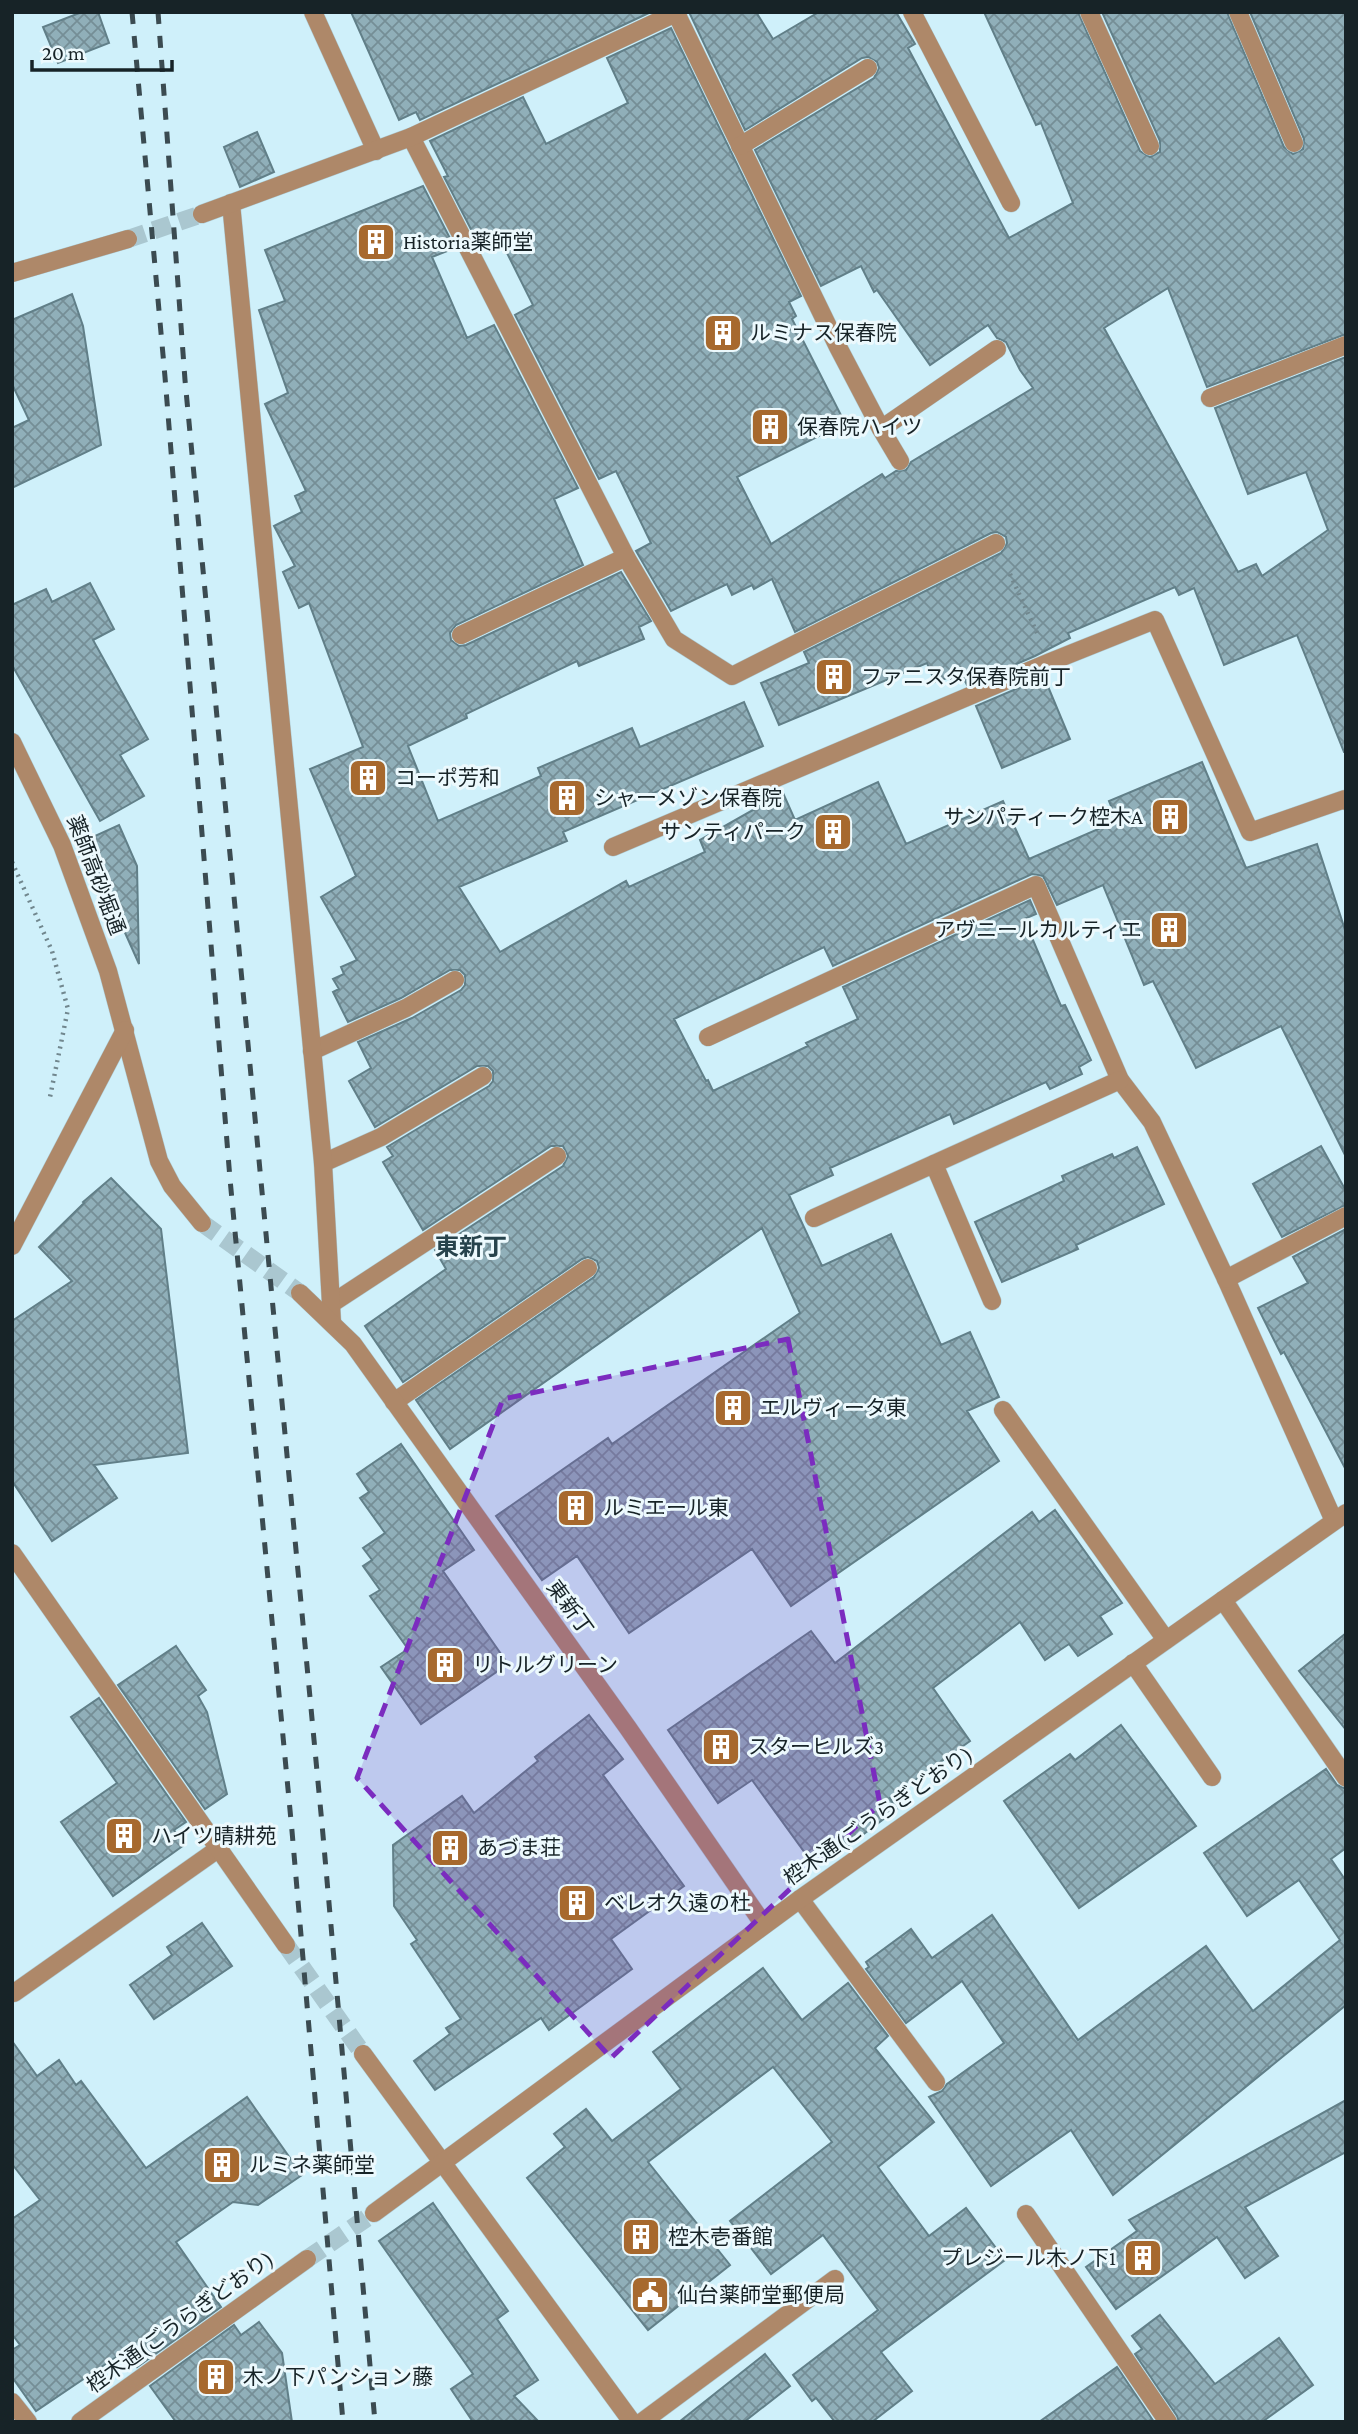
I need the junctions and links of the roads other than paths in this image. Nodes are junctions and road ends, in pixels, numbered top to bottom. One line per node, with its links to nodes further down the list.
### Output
1 (313, 12): 11 (street)
2 (912, 12): 12 (street)
3 (1089, 12): 10 (street)
4 (1238, 12): 8 (street)
5 (677, 13): 7 (street); 9 (street)
6 (868, 68): 9 (street)
7 (411, 137): 11 (street); 23 (street)
8 (1294, 142)
9 (740, 146): 20 (street)
10 (1150, 146)
11 (376, 151): 13 (street)
12 (1011, 202)
13 (231, 203): 14 (street); 31 (street)
14 (202, 214)
15 (128, 239): 16 (street)
16 (12, 273)
17 (1346, 345): 19 (street)
18 (997, 349): 20 (street)
19 (1210, 398)
20 (881, 429): 21 (street)
21 (900, 461)
22 (996, 543): 23 (street)
23 (625, 557): 24 (street)
24 (461, 635)
25 (12, 742): 29 (street, 薬師高砂堀通)
26 (1346, 801): 27 (street)
27 (613, 847)
28 (455, 980): 31 (street)
29 (125, 1030): 39 (street, 薬師高砂堀通); 40 (street)
30 (708, 1037): 33 (street)
31 (312, 1051): 35 (street)
32 (483, 1076): 35 (street)
33 (1120, 1080): 36 (street); 42 (street)
34 (557, 1156): 45 (street)
35 (323, 1163): 45 (street)
36 (933, 1164): 38 (street); 44 (street)
37 (1346, 1216): 42 (street)
38 (814, 1218)
39 (202, 1223)
40 (12, 1246)
41 (588, 1268): 46 (street)
42 (1226, 1279): 48 (street)
43 (300, 1293): 45 (street, 東新丁)
44 (992, 1301)
45 (332, 1313): 46 (street, 東新丁)
46 (394, 1402): 57 (street, 東新丁)
47 (1003, 1410): 51 (street)
48 (1340, 1517): 50 (street, 椌木通(ごうらぎどおり))
49 (12, 1553): 55 (street)
50 (1223, 1600): 51 (street, 椌木通(ごうらぎどおり)); 54 (street)
51 (1166, 1640): 52 (street, 椌木通(ごうらぎどおり))
52 (1133, 1663): 53 (street); 56 (street, 椌木通(ごうらぎどおり))
53 (1212, 1777)
54 (1346, 1778)
55 (218, 1849): 58 (street); 59 (street)
56 (800, 1899): 57 (street, 椌木通(ごうらぎどおり)); 61 (street)
57 (764, 1925): 62 (street, 椌木通(ごうらぎどおり))
58 (286, 1945)
59 (13, 1993)
60 (363, 2054): 62 (street)
61 (936, 2082)
62 (442, 2162): 63 (street, 椌木通(ごうらぎどおり)); 70 (street)
63 (374, 2213)
64 (1026, 2214): 72 (street)
65 (307, 2259): 69 (street, 椌木通(ごうらぎどおり))
66 (835, 2279): 71 (street)
67 (12, 2402): 68 (street)
68 (28, 2422)
69 (80, 2422)
70 (632, 2422)
71 (642, 2422)
72 (1168, 2422)

